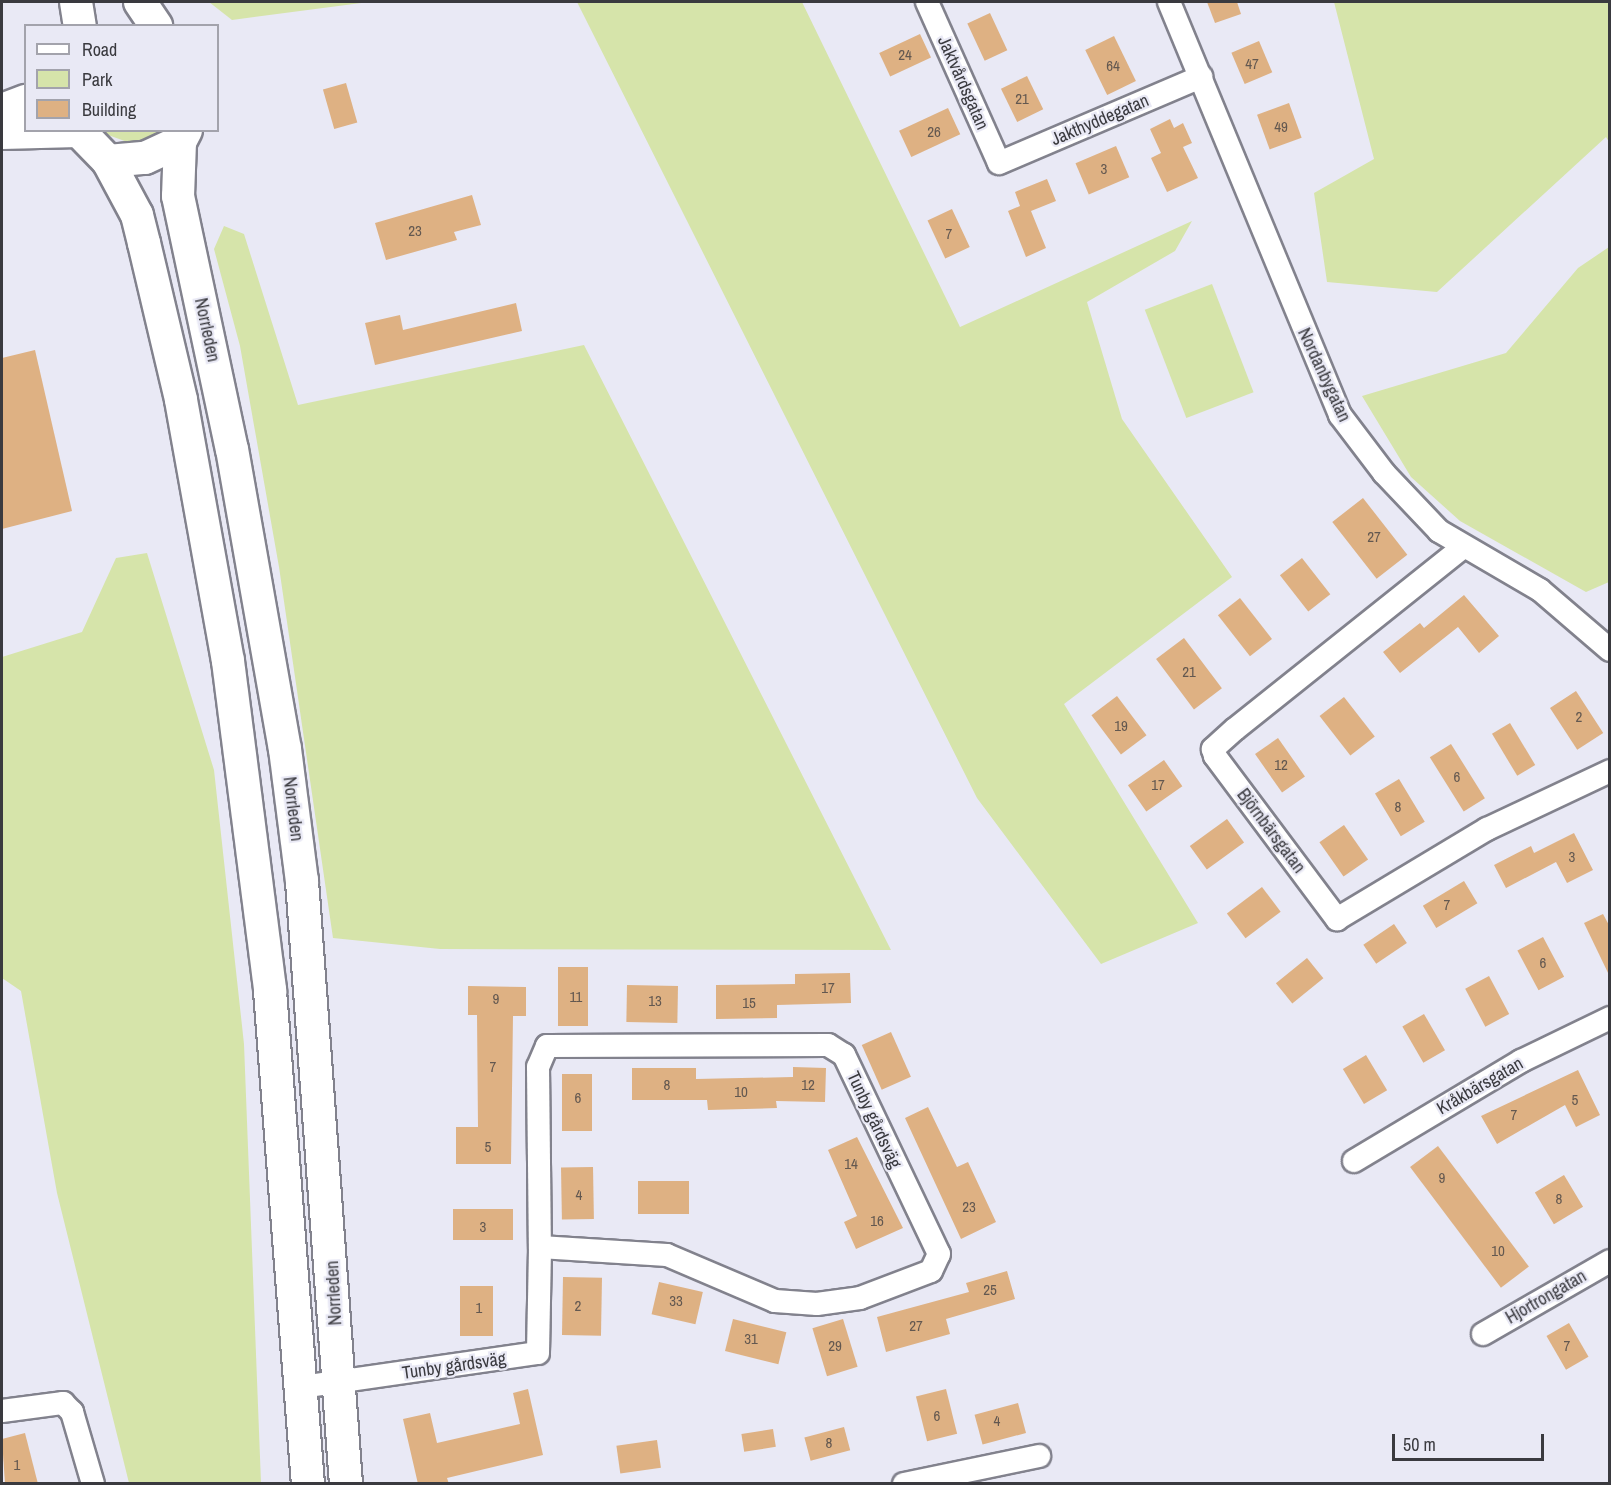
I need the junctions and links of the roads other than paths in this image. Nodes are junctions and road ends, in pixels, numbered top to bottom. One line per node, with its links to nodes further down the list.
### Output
1 (76, 2): 5 (main road)
2 (140, 2): 6 (main road)
3 (927, 2): 15 (street, Jaktvårdsgatan)
4 (1169, 2): 7 (street, Nordanbygatan)
5 (80, 24)
6 (155, 24)
7 (1201, 77): 15 (street, Jakthyddegatan); 16 (street, Nordanbygatan)
8 (24, 102): 9 (main road)
9 (2, 110)
10 (40, 132): 12 (main road)
11 (79, 132): 14 (main road)
12 (2, 133)
13 (183, 136): 14 (main road); 24 (main road, Norrleden)
14 (108, 161): 25 (main road)
15 (999, 164)
16 (1462, 548): 17 (street, Nordanbygatan); 18 (street, Björnbärsgatan)
17 (1610, 651)
18 (1610, 771)
19 (1610, 1018): 20 (street, Kråkbärsgatan)
20 (1354, 1161)
21 (540, 1247): 21 (street, Tunby gårdsväg); 24 (street, Tunby gårdsväg)
22 (1610, 1261): 23 (street, Hjortrongatan)
23 (1483, 1334)
24 (339, 1381): 25 (street, Tunby gårdsväg); 30 (main road, Norrleden)
25 (301, 1387): 29 (main road)
26 (2, 1411): 28 (street)
27 (1039, 1456): 31 (street)
28 (93, 1484)
29 (308, 1484)
30 (346, 1484)
31 (904, 1484)

